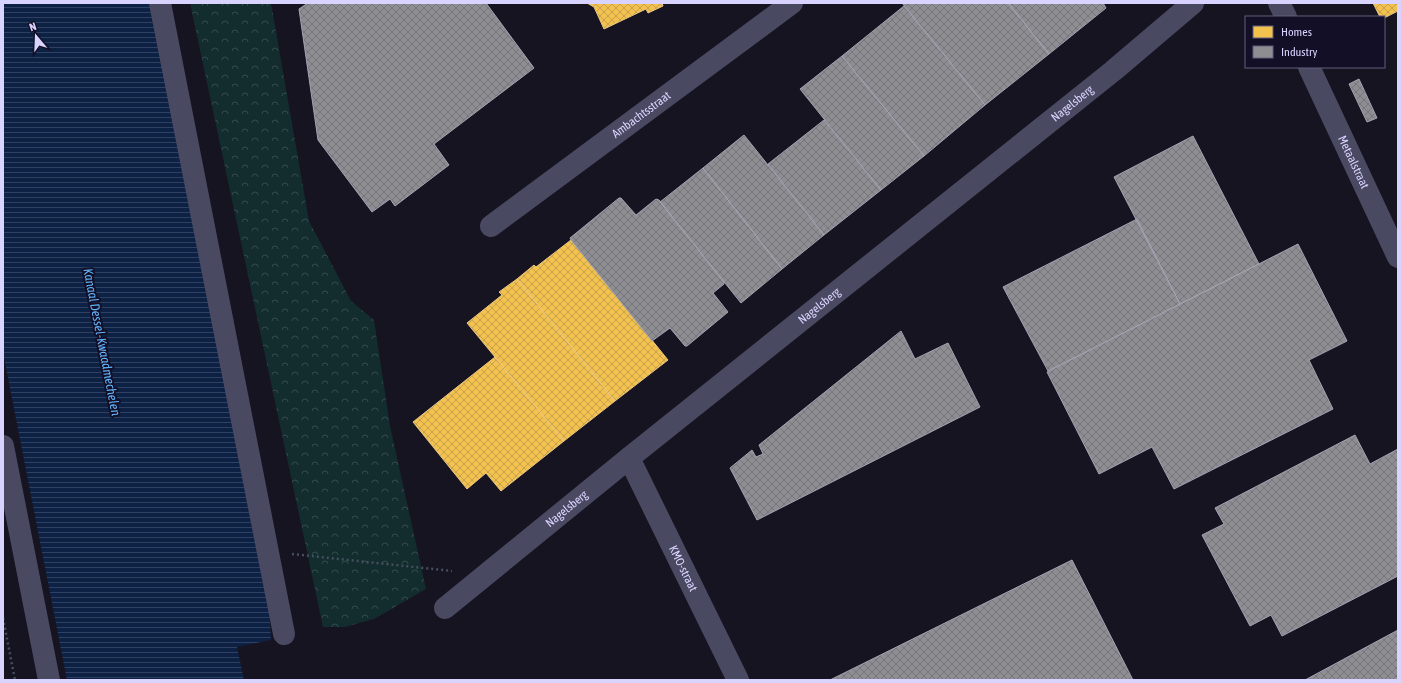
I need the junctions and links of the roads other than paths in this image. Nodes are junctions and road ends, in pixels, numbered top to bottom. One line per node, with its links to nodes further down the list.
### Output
1 (160, 3): 12 (street)
2 (792, 3): 7 (street, Ambachtsstraat)
3 (1193, 3): 10 (street, Nagelsberg)
4 (1279, 3): 5 (street)
5 (1286, 16)
6 (1309, 68): 8 (street, Metaalstraat)
7 (491, 226)
8 (1398, 257)
9 (3, 446): 13 (street)
10 (629, 458): 11 (street, Nagelsberg); 14 (street, KMO-straat)
11 (445, 608)
12 (284, 634)
13 (49, 680)
14 (738, 680)

